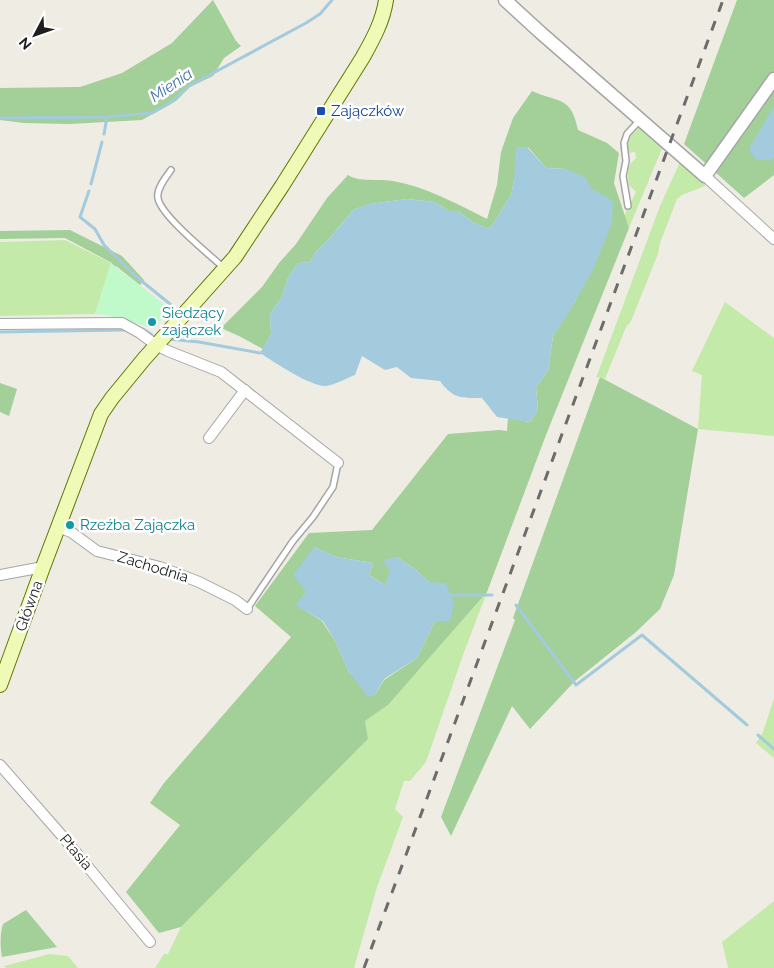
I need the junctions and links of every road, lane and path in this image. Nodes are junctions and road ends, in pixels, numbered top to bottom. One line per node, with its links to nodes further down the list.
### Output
1 (386, 0): 9 (main road, Główna)
2 (505, 0): 4 (street)
3 (774, 79): 6 (street)
4 (641, 119): 6 (street); 7 (lane)
5 (171, 170): 9 (lane)
6 (705, 176): 8 (street)
7 (628, 206)
8 (774, 239)
9 (224, 268): 11 (main road, Główna)
10 (0, 324): 11 (street)
11 (156, 345): 12 (street); 15 (main road, Główna)
12 (245, 390): 13 (street); 14 (street)
13 (209, 438)
14 (338, 463): 18 (lane)
15 (58, 527): 16 (main road, Główna); 18 (street, Zachodnia)
16 (43, 567): 17 (street); 19 (main road, Główna)
17 (0, 575)
18 (247, 609)
19 (0, 685)
20 (0, 765): 21 (street, Ptasia)
21 (150, 942)

